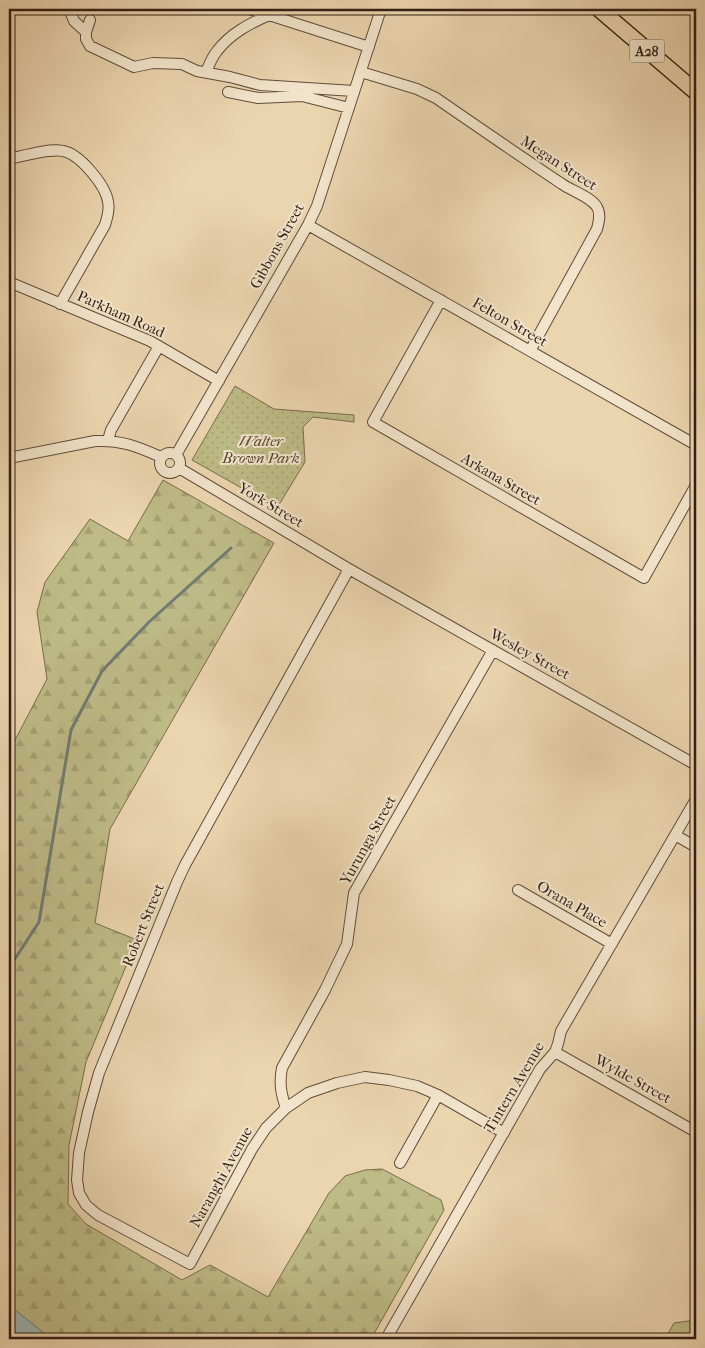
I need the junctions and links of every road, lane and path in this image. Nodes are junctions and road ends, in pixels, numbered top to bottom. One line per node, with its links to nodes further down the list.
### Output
1 (69, 9): 7 (street)
2 (249, 9): 5 (street)
3 (381, 9): 8 (street, Gibbons Street)
4 (599, 9): 13 (highway, A28)
5 (269, 15): 8 (street); 9 (street)
6 (90, 20): 7 (street)
7 (86, 32): 9 (street)
8 (368, 48): 10 (street, Gibbons Street)
9 (206, 72): 11 (street)
10 (361, 72): 11 (street, Gibbons Street); 21 (street, Megan Street)
11 (354, 91): 14 (street, Gibbons Street)
12 (228, 92): 14 (street)
13 (696, 92)
14 (349, 108): 16 (street, Gibbons Street)
15 (9, 159): 19 (street)
16 (308, 225): 18 (street, Felton Street); 22 (street, Gibbons Street)
17 (9, 282): 19 (street, Parkham Road)
18 (440, 300): 21 (street, Felton Street); 29 (street, Arkana Street)
19 (60, 304): 20 (street, Parkham Road)
20 (159, 346): 22 (street, Parkham Road); 23 (street)
21 (530, 351): 24 (street, Felton Street)
22 (219, 380): 25 (street, Gibbons Street)
23 (108, 440): 26 (street); 27 (street)
24 (696, 446)
25 (176, 455): 26 (street); 28 (street)
26 (161, 457): 28 (street)
27 (9, 458)
28 (179, 468): 30 (street, York Street)
29 (696, 485)
30 (349, 569): 31 (street, Wesley Street); 44 (street, Robert Street)
31 (493, 650): 32 (street, Wesley Street); 40 (street, Yurunga Street)
32 (696, 766)
33 (696, 799): 34 (street, Tintern Avenue)
34 (675, 835): 35 (street); 37 (street, Tintern Avenue)
35 (696, 847)
36 (518, 890): 37 (street, Orana Place)
37 (612, 944): 38 (street, Tintern Avenue)
38 (555, 1052): 41 (street, Wylde Street); 42 (street, Tintern Avenue)
39 (438, 1095): 40 (street, Naranghi Avenue); 42 (street, Naranghi Avenue); 43 (street)
40 (286, 1108): 44 (street, Naranghi Avenue)
41 (696, 1132)
42 (504, 1133): 45 (street, Tintern Avenue)
43 (400, 1163)
44 (190, 1264)
45 (386, 1339)

